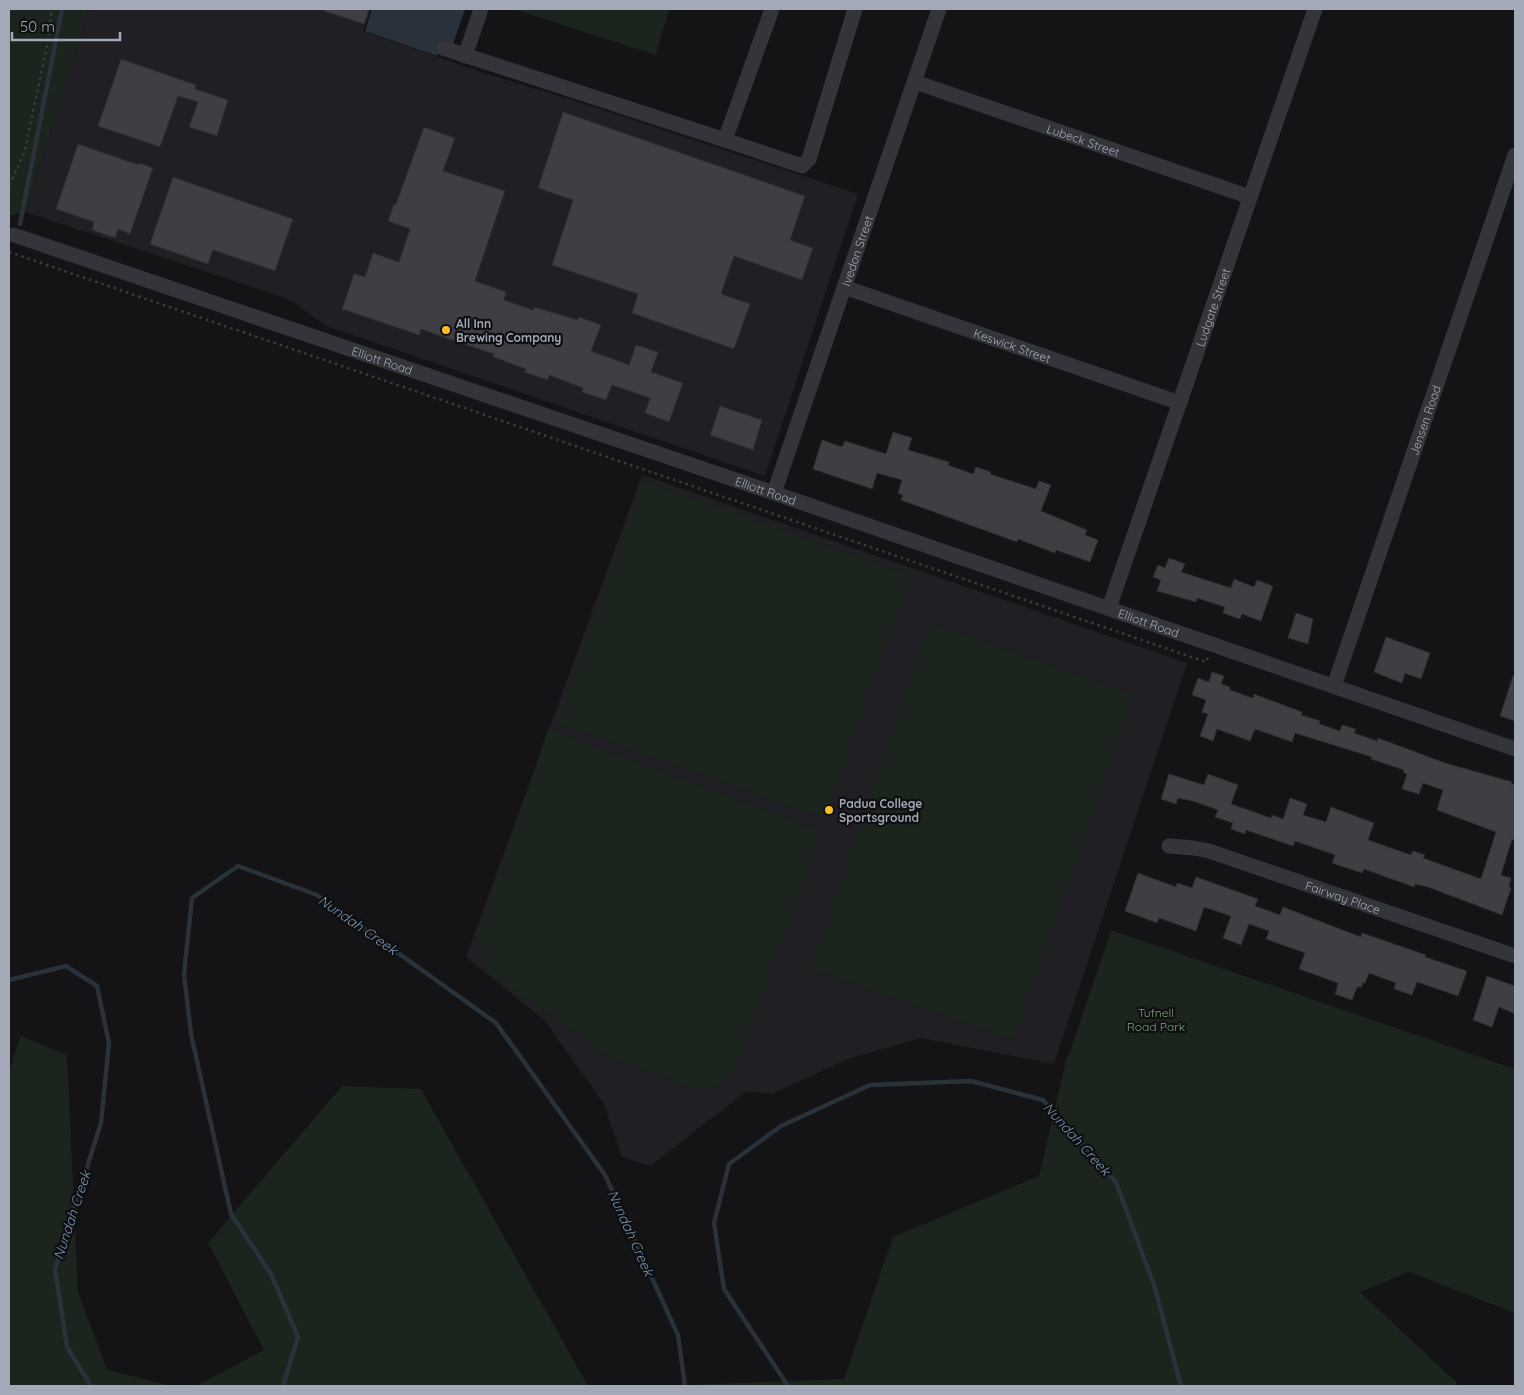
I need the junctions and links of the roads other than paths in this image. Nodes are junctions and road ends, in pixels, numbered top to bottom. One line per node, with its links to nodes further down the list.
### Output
1 (481, 9): 7 (street)
2 (772, 9): 9 (street)
3 (855, 9): 9 (street)
4 (939, 9): 8 (street, Ivedon Street)
5 (1315, 9): 11 (street, Ludgate Street)
6 (443, 48): 7 (street)
7 (465, 56): 9 (street)
8 (915, 82): 11 (street, Lubeck Street); 13 (street, Ivedon Street)
9 (726, 140)
10 (1515, 155): 17 (street, Jensen Road)
11 (1250, 197): 14 (street, Ludgate Street)
12 (14, 235): 15 (street, Elliott Road)
13 (844, 287): 14 (street, Keswick Street); 15 (street, Ivedon Street)
14 (1180, 403): 16 (street, Ludgate Street)
15 (774, 492): 16 (street, Elliott Road)
16 (1109, 608): 17 (street, Elliott Road)
17 (1334, 686): 18 (street, Elliott Road)
18 (1515, 749)
19 (1169, 846): 20 (street, Fairway Place)
20 (1515, 956)

